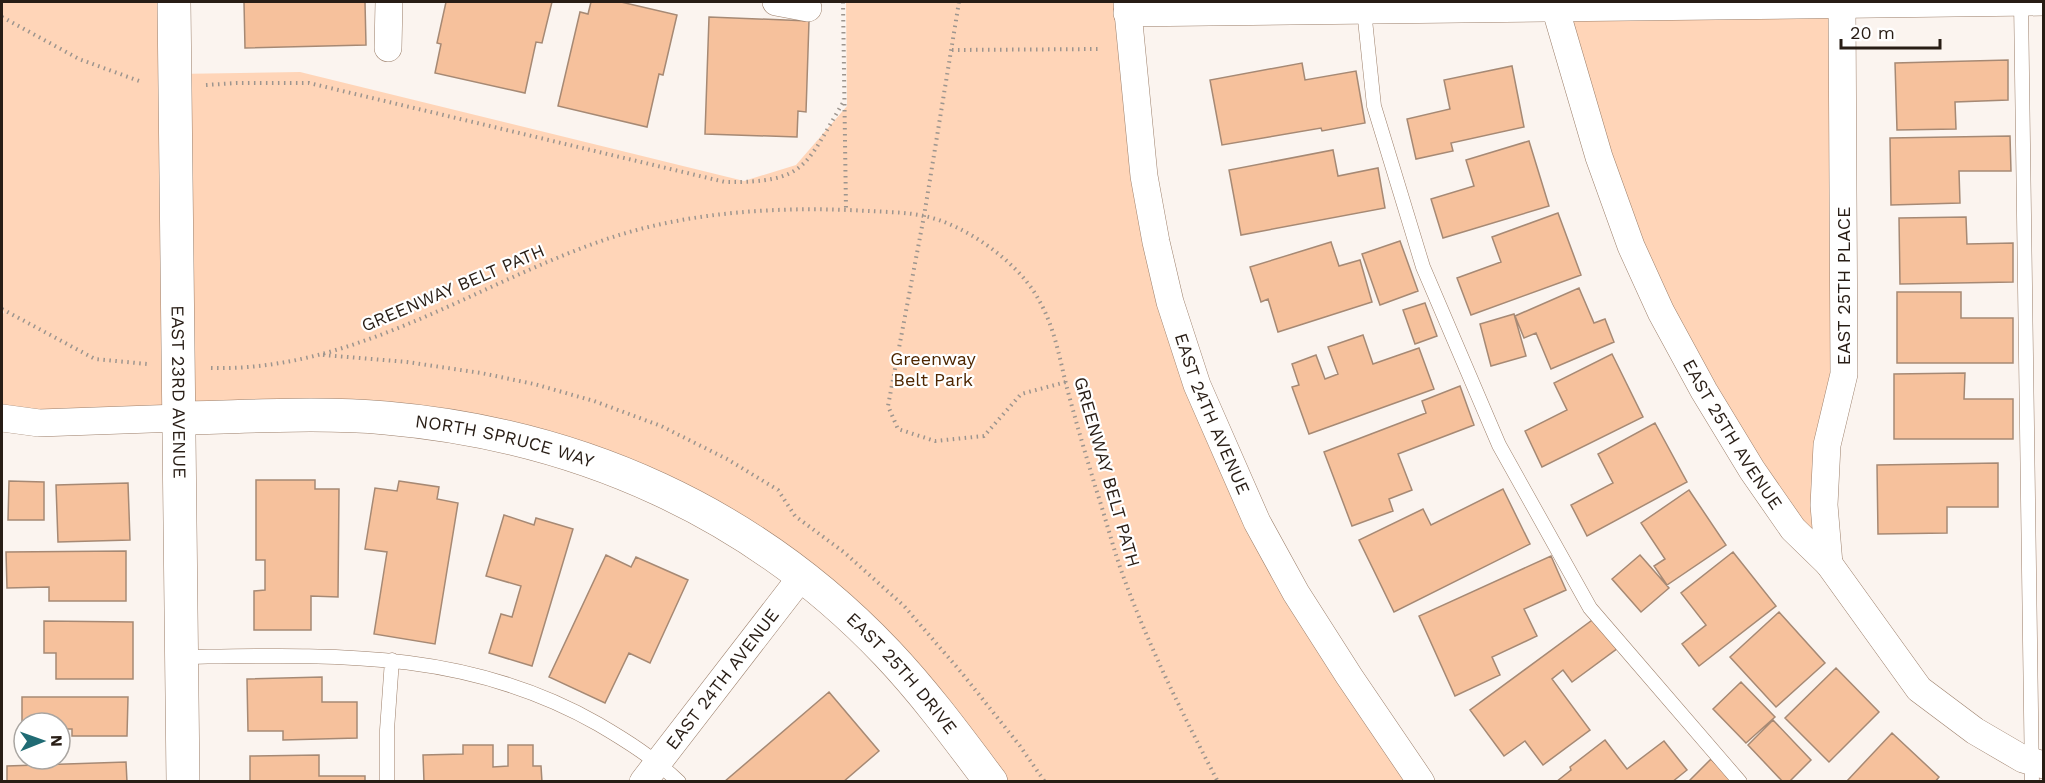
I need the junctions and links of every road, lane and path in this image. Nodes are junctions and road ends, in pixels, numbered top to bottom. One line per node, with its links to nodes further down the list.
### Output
1 (174, 2): 19 (street, EAST 23RD AVENUE)
2 (389, 2): 16 (street)
3 (776, 2): 13 (street)
4 (843, 2): 20 (path)
5 (959, 2): 18 (path)
6 (2020, 2): 7 (street); 9 (street); 32 (lane)
7 (2043, 2)
8 (1704, 4): 9 (street); 12 (street)
9 (1842, 5): 28 (street, EAST 25TH PLACE)
10 (1320, 6): 11 (street); 14 (street)
11 (1127, 7): 39 (street, EAST 24TH AVENUE)
12 (1555, 7): 14 (street); 28 (street, EAST 25TH AVENUE)
13 (808, 8)
14 (1364, 10): 40 (lane)
15 (2, 17): 19 (path)
16 (388, 48)
17 (1109, 49): 18 (path)
18 (952, 50): 22 (path)
19 (174, 87): 20 (path); 24 (street, EAST 23RD AVENUE)
20 (844, 101): 21 (path)
21 (846, 210): 22 (path, GREENWAY BELT PATH); 24 (path, GREENWAY BELT PATH)
22 (924, 216): 25 (path, GREENWAY BELT PATH); 25 (path)
23 (2, 309): 24 (path, GREENWAY BELT PATH)
24 (178, 367): 27 (street, EAST 23RD AVENUE)
25 (1066, 382): 38 (path, GREENWAY BELT PATH)
26 (2, 418): 27 (street)
27 (179, 418): 29 (street, NORTH SPRUCE WAY); 30 (street, EAST 23RD AVENUE)
28 (1829, 564): 32 (street, EAST 25TH AVENUE)
29 (802, 576): 33 (street, EAST 24TH AVENUE); 37 (street, EAST 25TH DRIVE)
30 (182, 657): 31 (lane); 34 (street, EAST 23RD AVENUE)
31 (392, 660): 33 (lane); 35 (lane)
32 (2036, 769)
33 (650, 771): 36 (lane)
34 (183, 782)
35 (387, 782)
36 (679, 782)
37 (992, 782)
38 (1218, 782)
39 (1421, 782)
40 (1740, 782)

